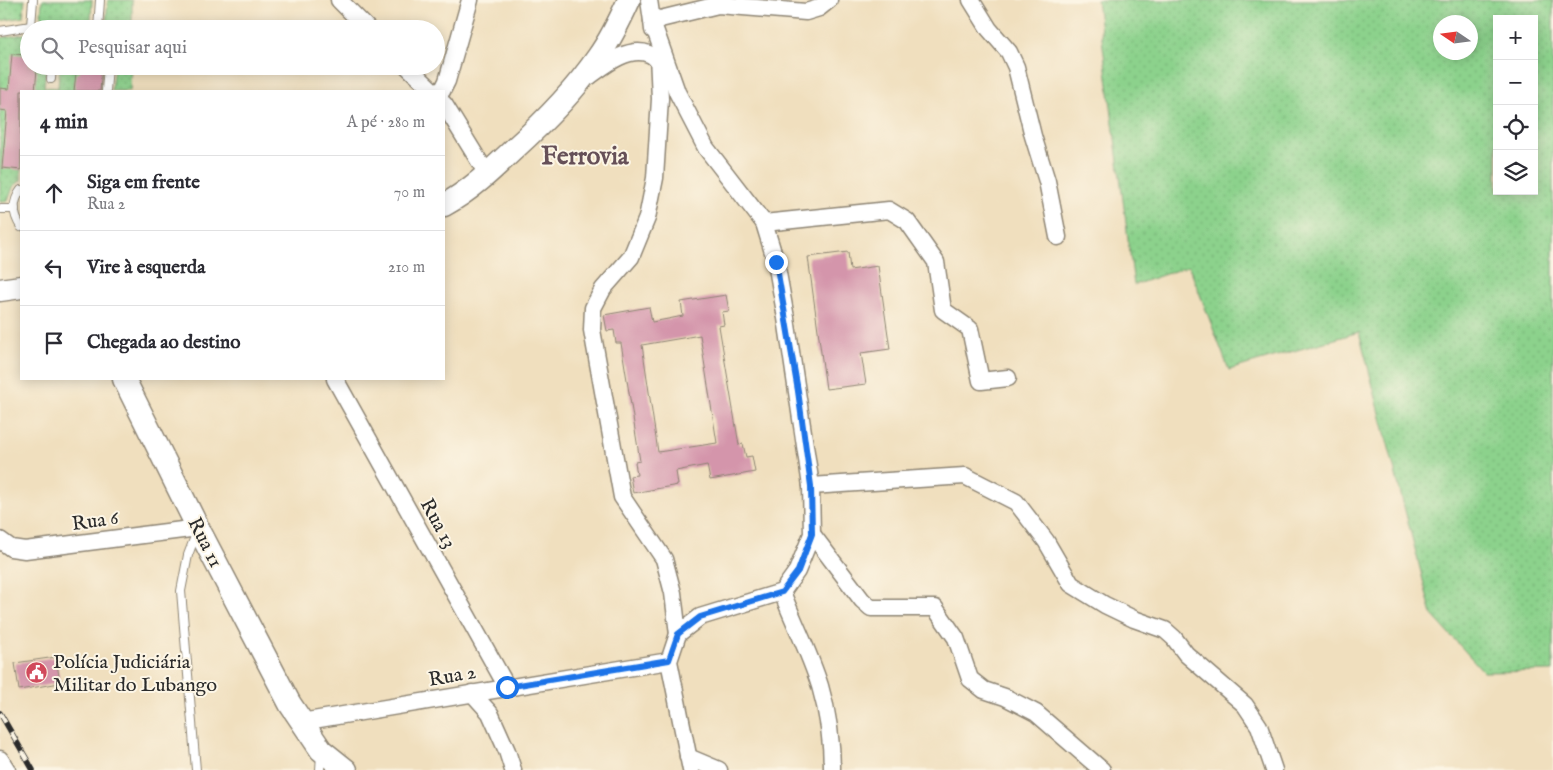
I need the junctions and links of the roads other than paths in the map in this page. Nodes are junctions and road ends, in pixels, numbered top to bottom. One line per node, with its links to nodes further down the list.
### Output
1 (33, 0): 9 (lane)
2 (100, 0): 10 (lane)
3 (339, 0): 11 (street)
4 (470, 0): 23 (street)
5 (629, 0): 20 (street)
6 (649, 0): 12 (street)
7 (830, 0): 12 (street)
8 (971, 0): 32 (street)
9 (31, 20)
10 (99, 20)
11 (359, 20)
12 (652, 21): 15 (street); 30 (street)
13 (20, 28): 14 (lane)
14 (0, 31)
15 (659, 61): 20 (street); 43 (street)
16 (51, 75): 19 (lane)
17 (107, 75): 21 (lane)
18 (416, 75): 22 (street)
19 (51, 79)
20 (578, 84): 25 (street)
21 (106, 90)
22 (432, 90)
23 (442, 90)
24 (445, 106): 25 (street)
25 (488, 174): 27 (street)
26 (20, 192): 29 (lane)
27 (445, 204)
28 (0, 208): 29 (lane)
29 (15, 209): 31 (lane)
30 (764, 223): 35 (street); 38 (street)
31 (20, 225)
32 (1058, 237)
33 (20, 287): 34 (street)
34 (0, 290)
35 (1008, 378)
36 (124, 380): 39 (street, Rua 11)
37 (336, 380): 45 (street, Rua 13)
38 (811, 486): 40 (street); 58 (street)
39 (198, 528): 41 (street, Rua 6); 47 (street, Rua 11); 52 (lane)
40 (812, 534): 42 (street); 57 (street)
41 (0, 540)
42 (782, 592): 43 (street); 56 (street)
43 (678, 634): 44 (street)
44 (669, 660): 45 (street, Rua 2); 50 (street)
45 (507, 687): 46 (street, Rua 2)
46 (472, 694): 47 (street, Rua 2); 54 (street)
47 (296, 713): 49 (street, Rua 11)
48 (0, 759): 51 (street)
49 (321, 760): 53 (street, Rua 11)
50 (690, 763): 55 (street)
51 (7, 770)
52 (196, 770)
53 (346, 770)
54 (513, 770)
55 (719, 770)
56 (832, 770)
57 (1102, 770)
58 (1274, 770)

